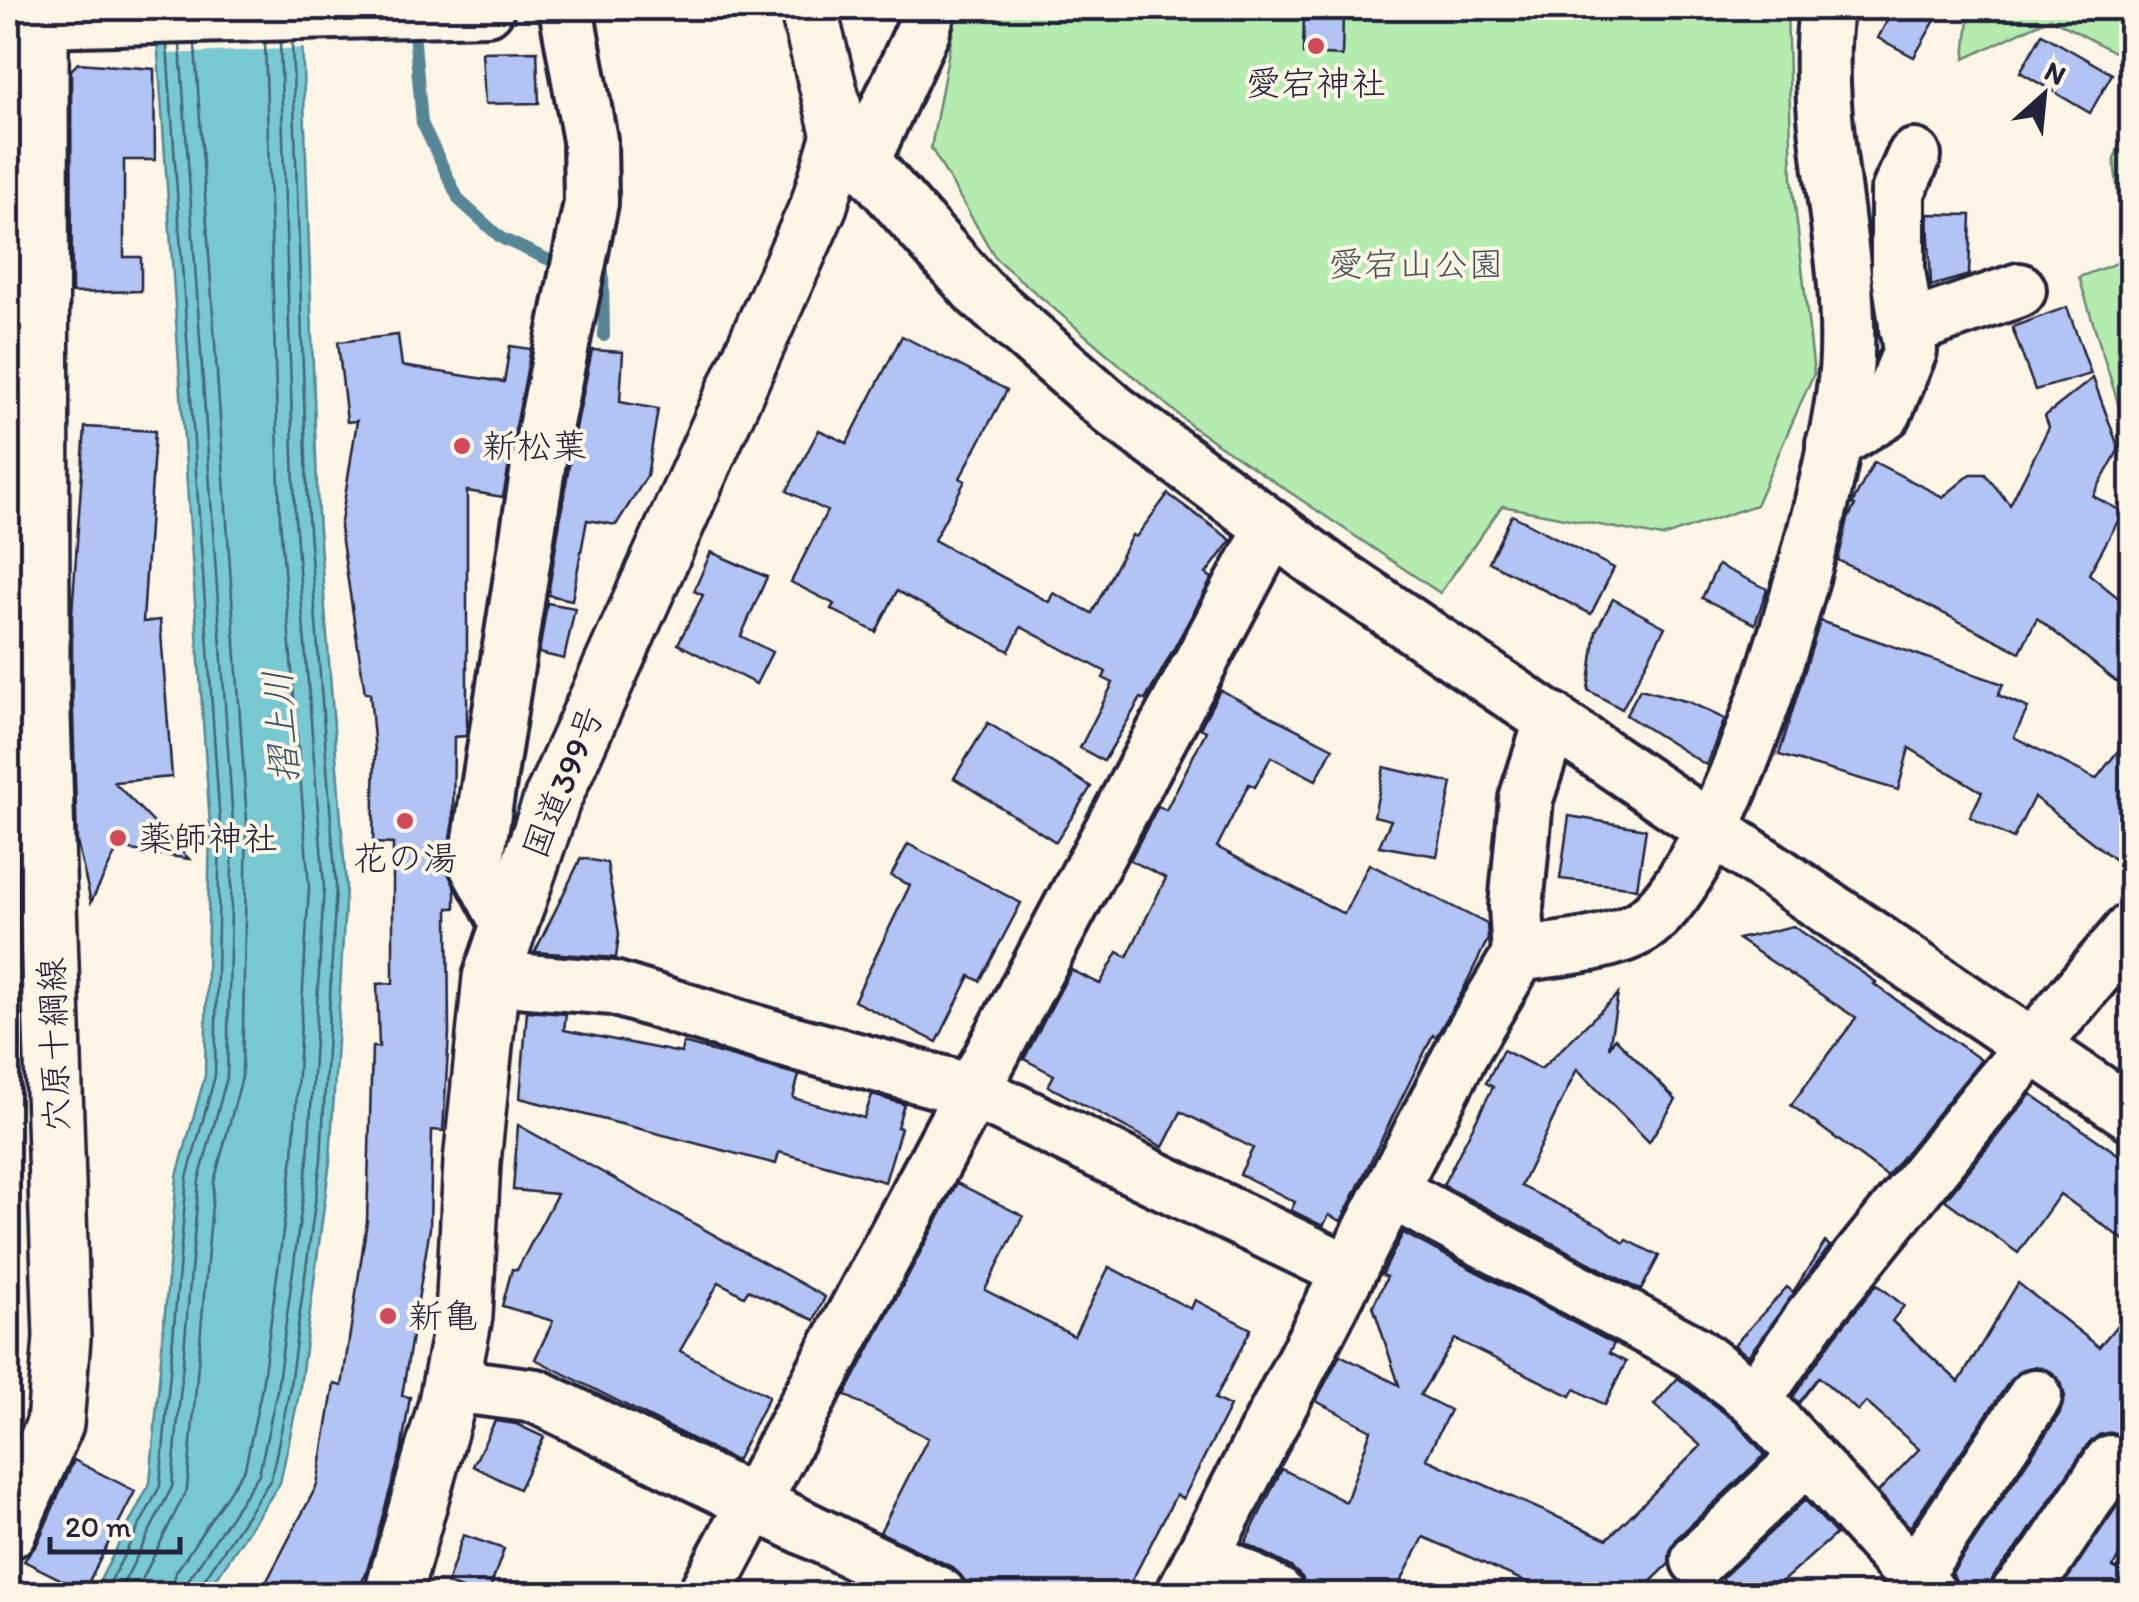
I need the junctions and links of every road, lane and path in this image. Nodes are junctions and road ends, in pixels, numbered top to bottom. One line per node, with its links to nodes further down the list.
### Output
1 (487, 8): 6 (street)
2 (566, 8): 16 (street)
3 (808, 8): 7 (main road)
4 (929, 8): 7 (street)
5 (1826, 8): 11 (street)
6 (40, 14): 14 (main road, 穴原十綱線)
7 (851, 148): 12 (street); 16 (main road, 国道399号)
8 (1914, 156): 10 (street)
9 (2020, 290): 10 (street)
10 (1906, 329): 11 (street)
11 (1833, 444): 15 (street)
12 (1272, 528): 13 (street); 21 (street)
13 (1552, 719): 15 (street); 18 (street)
14 (27, 812): 31 (main road, 穴原十綱線)
15 (1713, 829): 18 (street); 20 (street)
16 (509, 926): 19 (main road, 国道399号)
17 (2132, 930): 20 (street)
18 (1519, 955): 23 (street)
19 (491, 978): 21 (street); 25 (main road, 国道399号)
20 (2034, 1047): 22 (street); 27 (street)
21 (973, 1091): 24 (street); 30 (street)
22 (2132, 1114)
23 (1390, 1192): 24 (street); 27 (street)
24 (1348, 1270): 33 (street)
25 (451, 1385): 30 (street); 35 (main road, 国道399号)
26 (2036, 1396): 34 (street)
27 (1755, 1399): 28 (street)
28 (1808, 1457): 32 (street); 34 (street)
29 (2111, 1462): 39 (street)
30 (753, 1501): 36 (street); 37 (street)
31 (8, 1531)
32 (1698, 1560)
33 (1193, 1575): 38 (street)
34 (1921, 1584)
35 (393, 1594)
36 (705, 1594)
37 (939, 1594)
38 (1277, 1594)
39 (2017, 1594)

